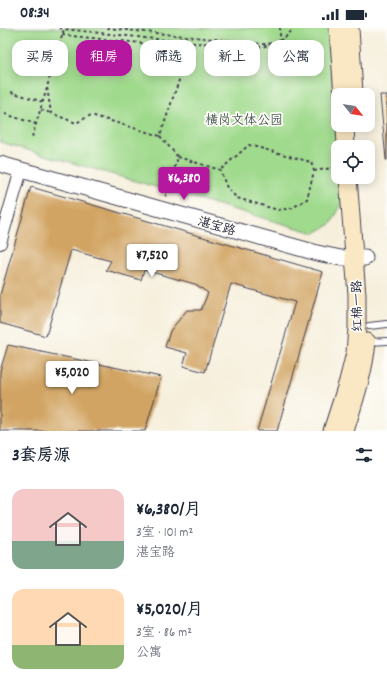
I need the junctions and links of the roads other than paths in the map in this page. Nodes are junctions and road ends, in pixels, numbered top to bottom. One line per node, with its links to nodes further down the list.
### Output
1 (338, 28): 3 (main road)
2 (350, 28): 4 (main road)
3 (342, 88)
4 (354, 88)
5 (0, 164): 6 (street, 湛宝路)
6 (21, 170): 9 (street); 10 (street, 湛宝路)
7 (349, 184): 10 (main road, 红棉一路)
8 (360, 184): 10 (main road, 红棉一路)
9 (0, 243)
10 (360, 258): 12 (main road, 红棉一路); 14 (main road, 红棉一路)
11 (387, 324): 12 (lane)
12 (368, 334): 13 (lane); 15 (main road, 红棉一路)
13 (387, 341)
14 (332, 431)
15 (345, 431)

